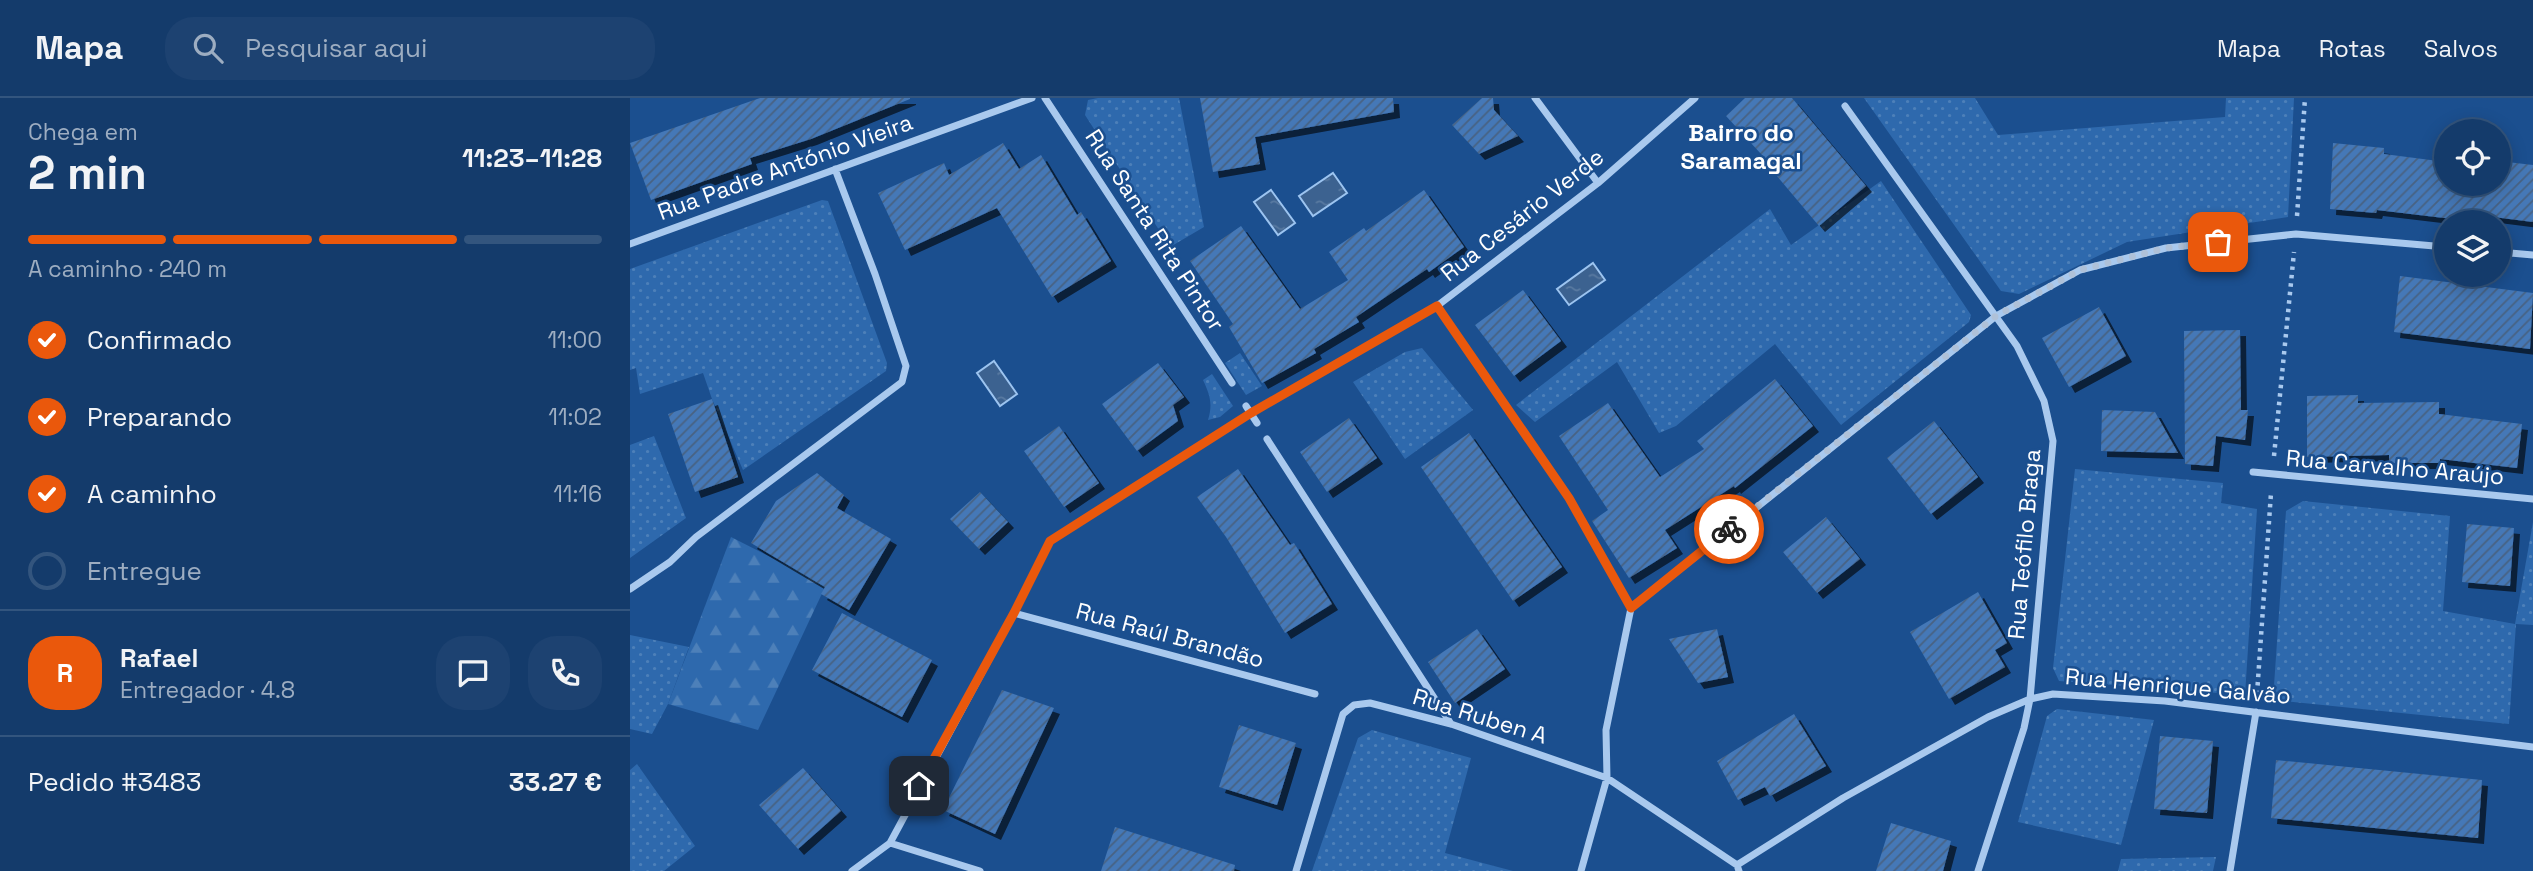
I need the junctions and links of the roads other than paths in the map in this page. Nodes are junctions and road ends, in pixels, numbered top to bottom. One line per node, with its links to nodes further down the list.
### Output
1 (1032, 98): 6 (street, Rua Padre António Vieira)
2 (1045, 98): 14 (street, Rua Santa Rita Pintor)
3 (1535, 98): 7 (street)
4 (1695, 98): 7 (street, Rua Cesário Verde)
5 (1845, 106): 13 (street, Rua Teófilo Braga)
6 (835, 169): 8 (street, Rua Padre António Vieira); 21 (street)
7 (1598, 183): 12 (street, Rua Cesário Verde)
8 (630, 244)
9 (2434, 246): 13 (street)
10 (2511, 253): 11 (street)
11 (2533, 255)
12 (1437, 306): 16 (street, Rua Cesário Verde); 22 (street)
13 (1996, 316): 22 (street); 25 (street, Rua Teófilo Braga)
14 (1231, 383)
15 (1246, 406): 16 (street)
16 (1251, 413): 17 (street); 23 (street, Rua Cesário Verde)
17 (1257, 423)
18 (1268, 439): 27 (street)
19 (2253, 472): 20 (street, Rua Carvalho Araújo)
20 (2533, 499)
21 (630, 589)
22 (1631, 608): 29 (street)
23 (1014, 613): 24 (street, Rua Raúl Brandão); 30 (street, Rua Cesário Verde)
24 (1315, 694)
25 (2031, 699): 26 (street, Rua Henrique Galvão); 31 (street, Rua Henrique Galvão); 36 (street, Rua Teófilo Braga)
26 (2256, 712): 28 (street, Rua Henrique Galvão); 37 (street)
27 (1451, 724): 29 (street, Rua Ruben A); 34 (street, Rua Ruben A)
28 (2533, 747)
29 (1606, 778): 31 (street, Rua Ruben A); 35 (street)
30 (890, 843): 32 (street, Rua Cesário Verde); 33 (street)
31 (1738, 868)
32 (852, 871)
33 (980, 871)
34 (1296, 871)
35 (1581, 871)
36 (1978, 871)
37 (2230, 871)

